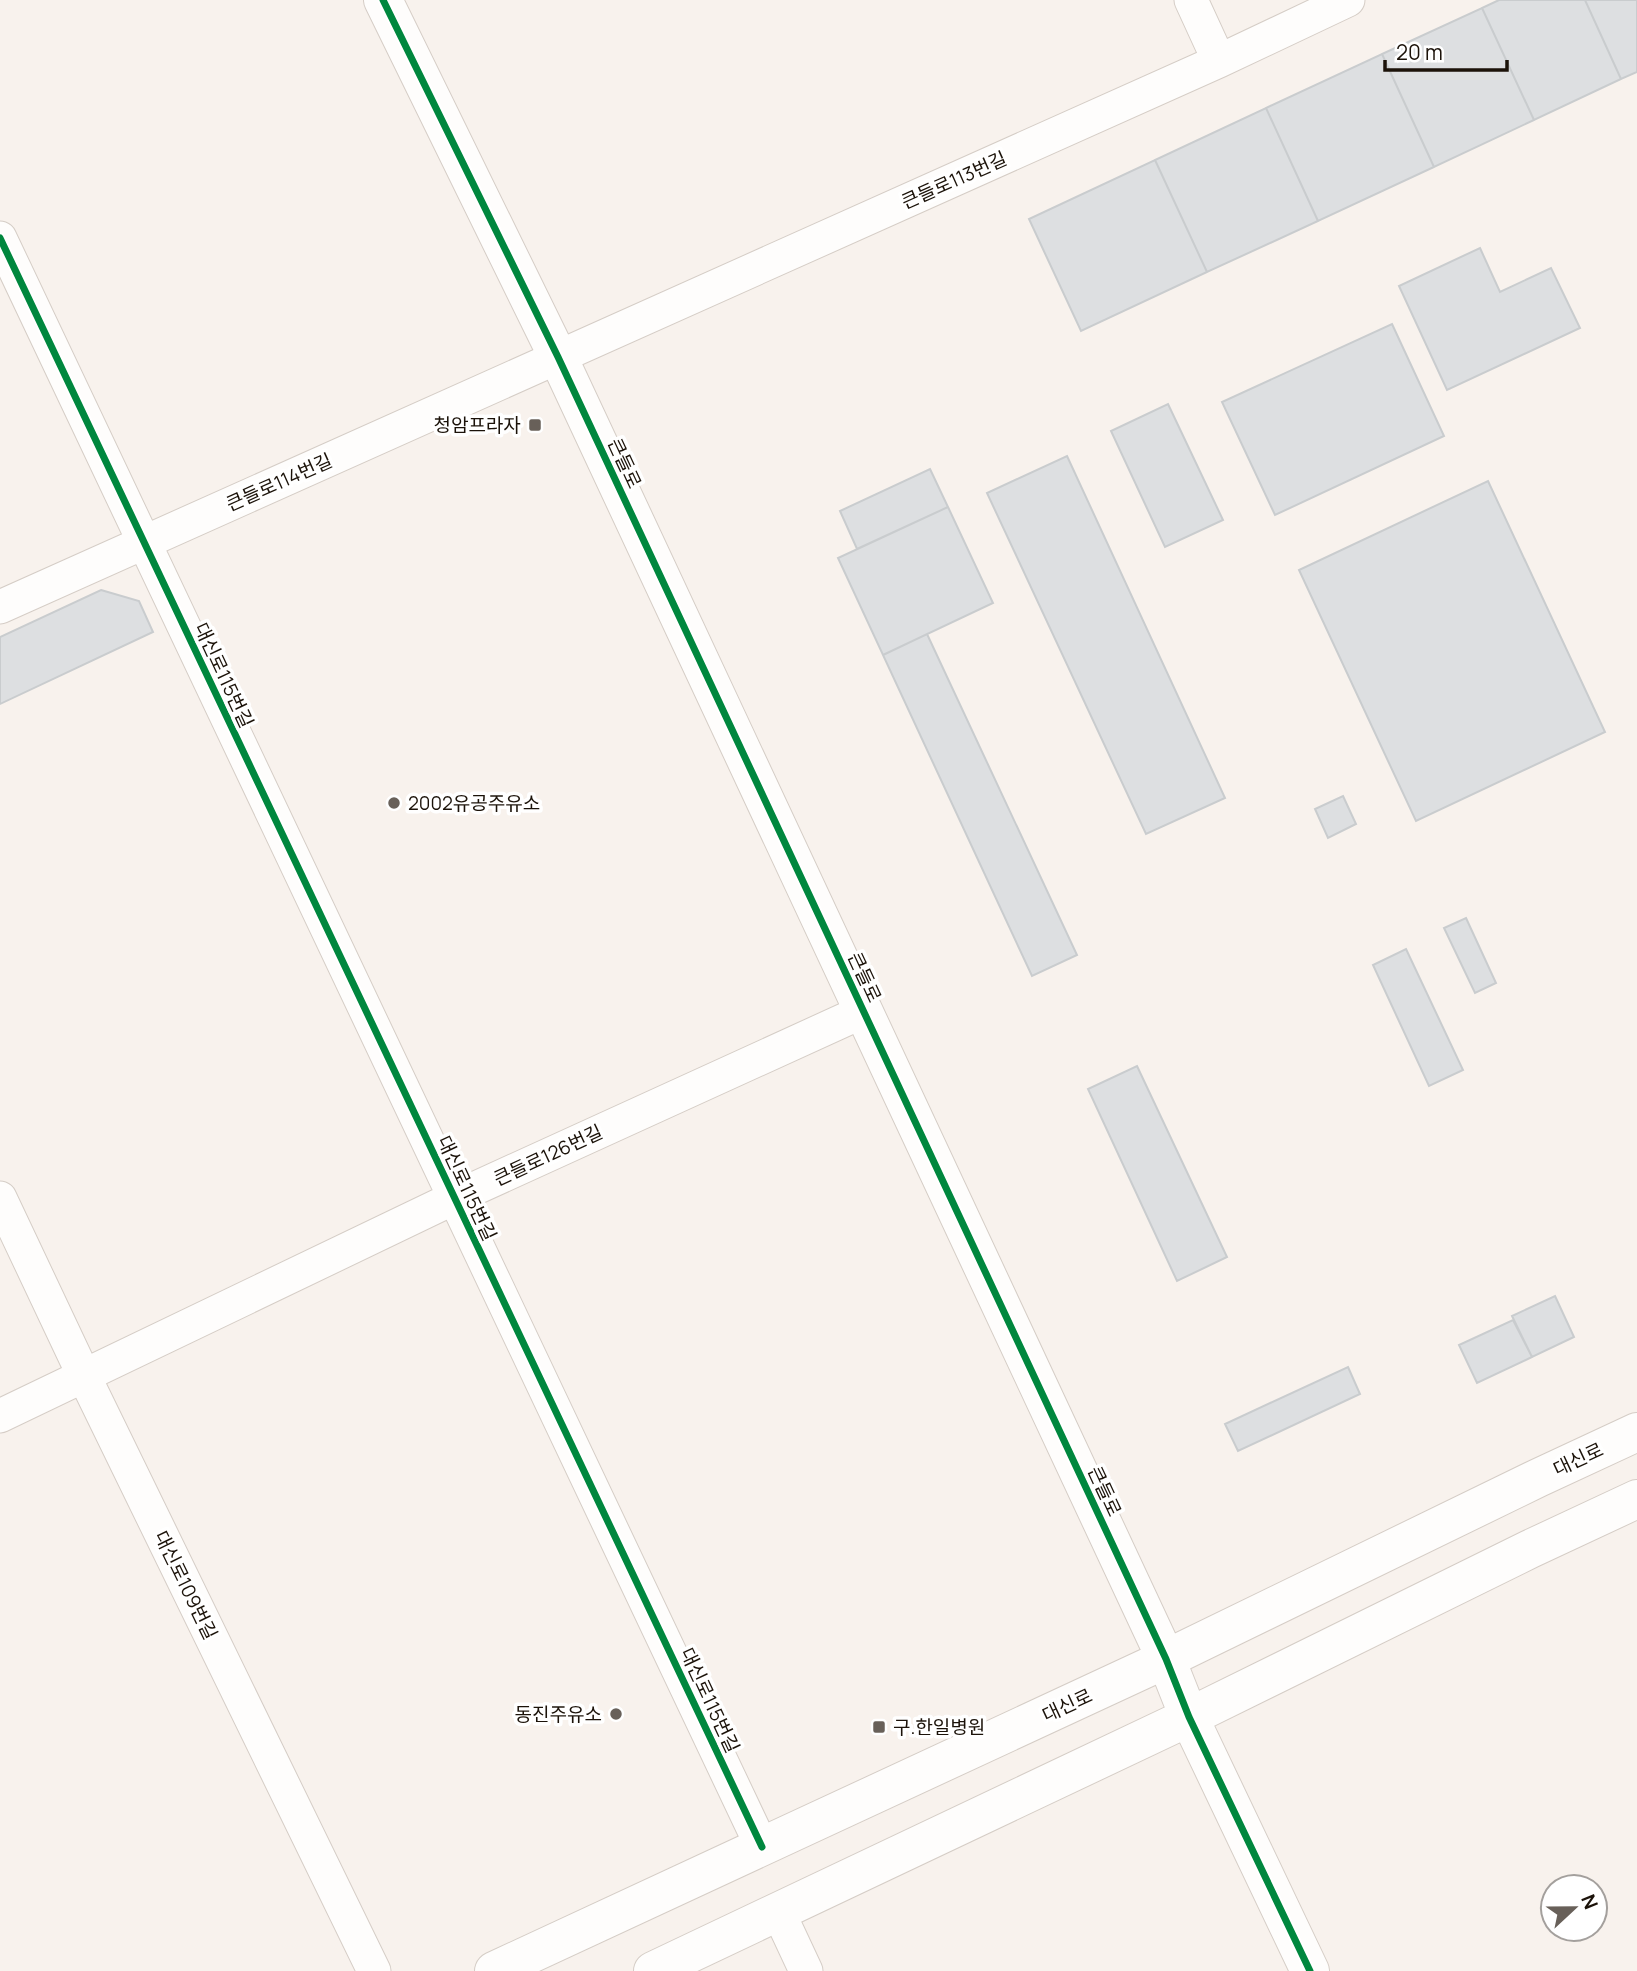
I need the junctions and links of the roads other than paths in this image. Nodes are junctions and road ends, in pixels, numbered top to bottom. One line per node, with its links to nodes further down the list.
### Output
1 (383, 0): 6 (street, 큰들로)
2 (1191, 0): 4 (street)
3 (1348, 0): 4 (street, 큰들로113번길)
4 (1219, 61): 6 (street, 큰들로113번길)
5 (0, 238): 7 (street, 대신로115번길)
6 (558, 357): 7 (street, 큰들로114번길); 9 (street, 큰들로)
7 (144, 542): 8 (street, 큰들로114번길); 11 (street, 대신로115번길)
8 (0, 607)
9 (864, 1011): 11 (street, 큰들로126번길); 16 (street, 큰들로)
10 (0, 1198): 12 (street, 대신로109번길)
11 (454, 1198): 12 (street, 큰들로126번길); 18 (street, 대신로115번길)
12 (84, 1376): 13 (street, 큰들로126번길); 20 (street, 대신로109번길)
13 (0, 1416)
14 (1637, 1432): 16 (street, 대신로)
15 (1637, 1499): 17 (street)
16 (1166, 1659): 17 (street, 큰들로); 18 (street, 대신로)
17 (1189, 1717): 19 (street); 24 (street, 큰들로)
18 (762, 1847): 21 (street, 대신로)
19 (778, 1911): 22 (street); 23 (street)
20 (374, 1971)
21 (494, 1971)
22 (653, 1971)
23 (806, 1971)
24 (1310, 1971)

